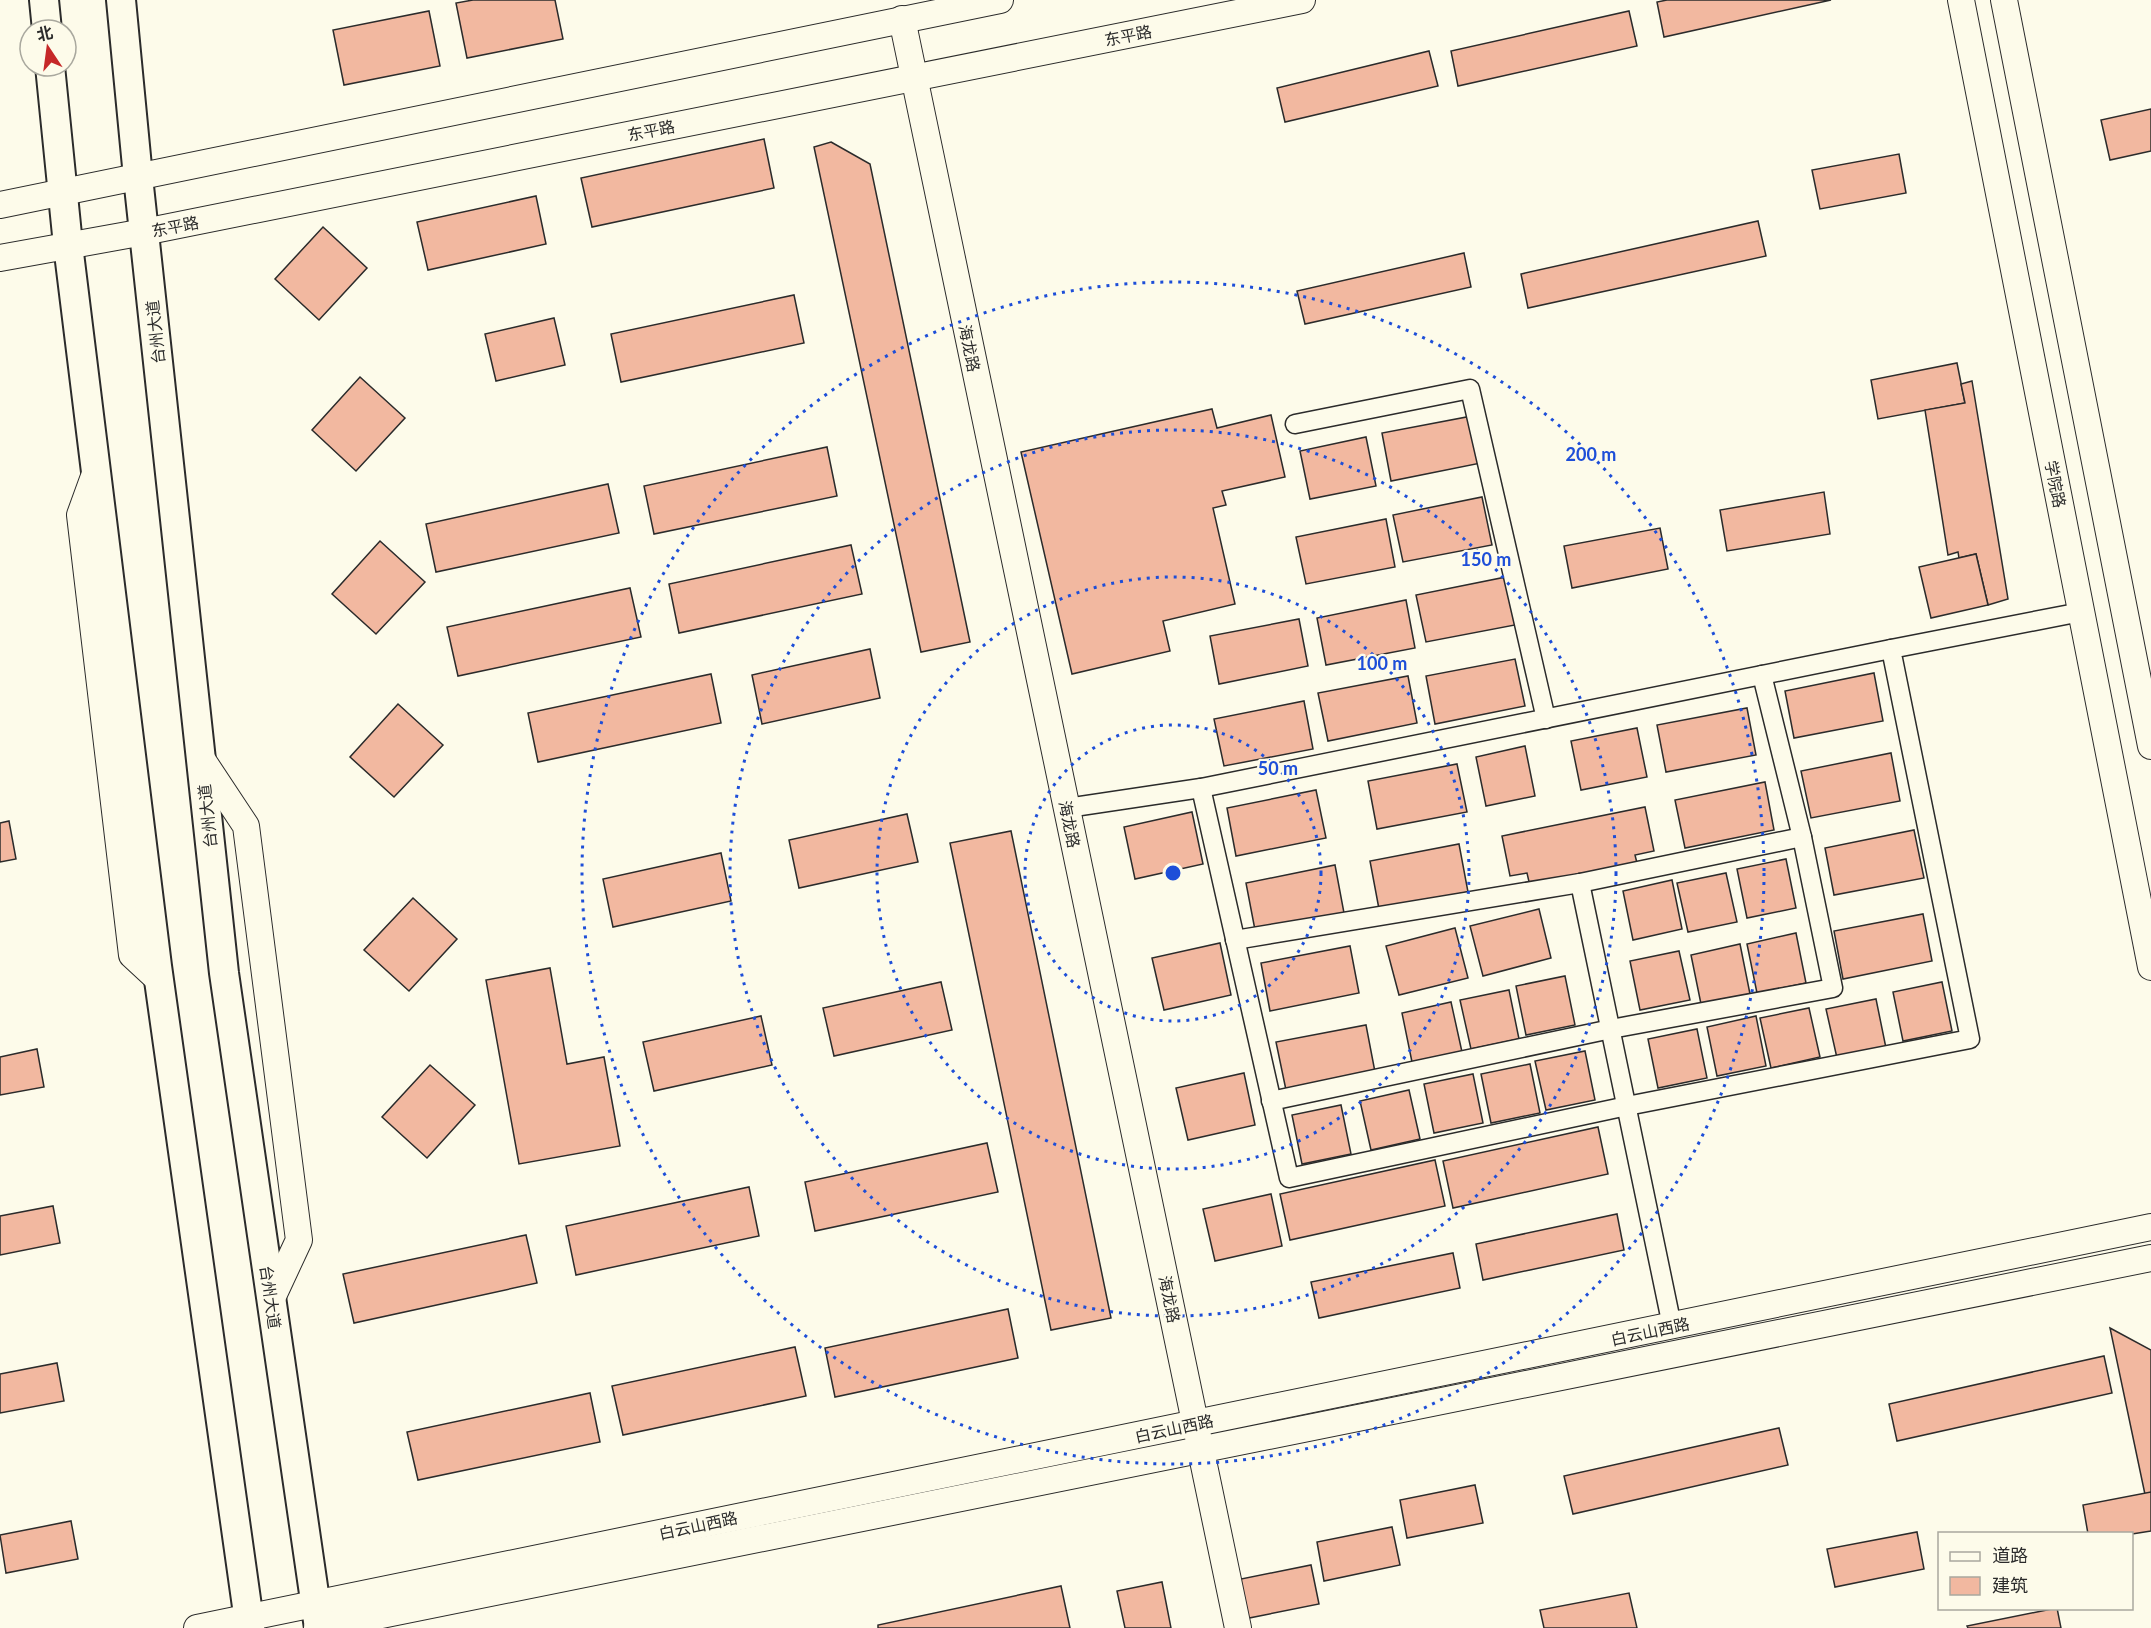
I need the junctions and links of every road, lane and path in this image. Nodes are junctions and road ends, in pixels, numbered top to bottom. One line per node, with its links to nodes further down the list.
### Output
1 (44, 0): 7 (main road)
2 (1000, 0): 8 (main road)
3 (1302, 0): 10 (main road, 东平路)
4 (1961, 0): 18 (main road, 学院路)
5 (2004, 0): 22 (main road)
6 (124, 4): 11 (main road, 台州大道)
7 (45, 18)
8 (902, 19): 10 (main road, 海龙路); 11 (main road)
9 (51, 78): 12 (main road)
10 (914, 78): 14 (main road, 东平路); 25 (main road, 海龙路)
11 (138, 177): 12 (main road); 14 (main road, 台州大道)
12 (63, 192): 13 (main road); 15 (main road)
13 (0, 205)
14 (144, 232): 15 (main road, 东平路); 23 (main road, 台州大道)
15 (68, 245): 16 (main road, 东平路); 40 (main road)
16 (0, 258)
17 (1295, 424): 21 (street)
18 (2081, 612): 19 (street); 29 (main road, 学院路)
19 (1891, 649): 20 (street); 32 (street)
20 (1762, 675): 21 (street); 26 (street)
21 (1546, 719): 24 (street)
22 (2151, 746)
23 (201, 758): 35 (main road, 台州大道); 35 (main road)
24 (1201, 788): 25 (street); 28 (street)
25 (1067, 808): 37 (main road, 海龙路)
26 (1802, 837): 27 (street); 30 (street)
27 (1580, 883): 28 (street); 30 (street)
28 (1235, 940): 31 (street)
29 (2151, 967)
30 (1611, 1029): 31 (street); 32 (street)
31 (1271, 1101): 32 (street)
32 (1627, 1106): 36 (street)
33 (2151, 1227): 36 (main road, 白云山西路)
34 (2151, 1258): 38 (main road, 白云山西路)
35 (272, 1298): 39 (main road, 台州大道)
36 (1672, 1326): 37 (main road, 白云山西路)
37 (1196, 1424): 38 (main road, 海龙路); 39 (main road, 白云山西路)
38 (1201, 1450): 39 (main road, 白云山西路); 42 (main road, 海龙路)
39 (318, 1622): 40 (main road, 白云山西路)
40 (249, 1623): 41 (main road, 白云山西路)
41 (197, 1628)
42 (1238, 1628)

